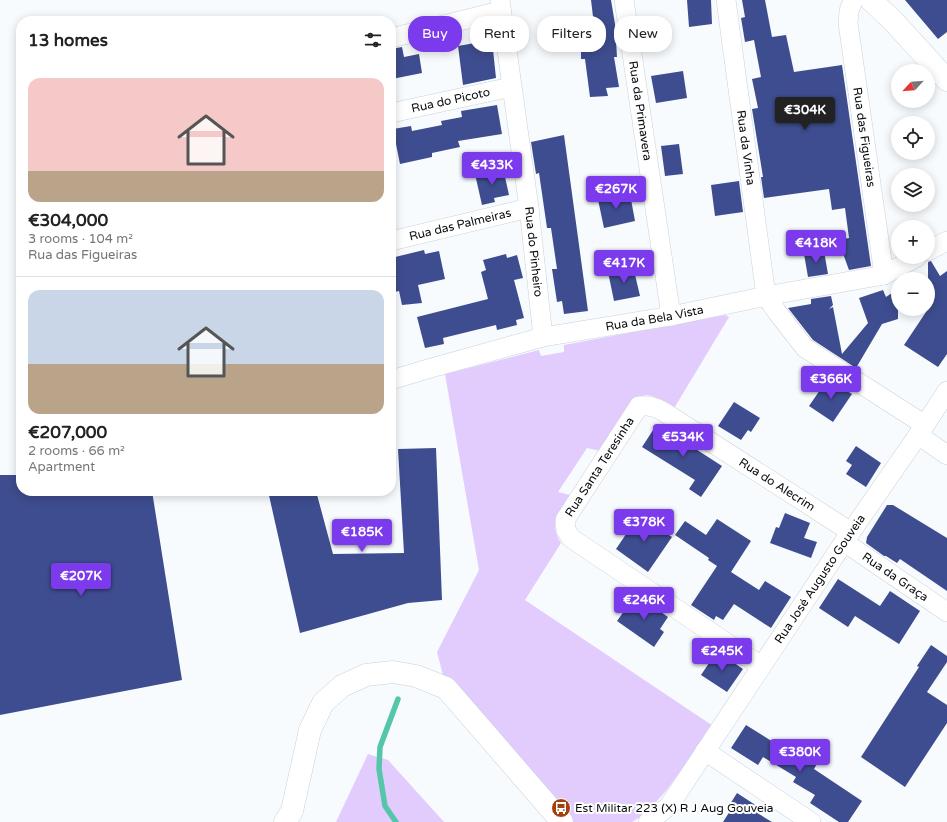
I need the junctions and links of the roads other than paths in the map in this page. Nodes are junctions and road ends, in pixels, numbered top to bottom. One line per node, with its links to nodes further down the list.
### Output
1 (624, 0): 16 (street, Rua da Primavera)
2 (726, 0): 15 (street, Rua da Vinha)
3 (868, 0): 6 (street); 14 (street, Rua das Figueiras)
4 (500, 6): 5 (street); 7 (street, Rua do Pinheiro)
5 (396, 37)
6 (947, 80)
7 (511, 86): 8 (street, Rua do Picoto); 9 (street, Rua do Pinheiro)
8 (396, 112)
9 (529, 208): 10 (street, Rua das Palmeiras); 17 (street, Rua do Pinheiro)
10 (396, 240)
11 (947, 241): 12 (street)
12 (935, 247)
13 (904, 264): 14 (street, Rua da Bela Vista)
14 (884, 275): 15 (street, Rua da Bela Vista)
15 (766, 296): 16 (street, Rua da Bela Vista); 21 (street)
16 (671, 316): 17 (street, Rua da Bela Vista)
17 (543, 337): 18 (street, Rua da Bela Vista)
18 (396, 378)
19 (947, 391): 21 (street, Rua José Augusto Gouveia)
20 (639, 406): 23 (street, Rua do Alecrim); 25 (street, Rua Santa Teresinha)
21 (922, 430): 22 (street); 23 (street, Rua José Augusto Gouveia)
22 (947, 455)
23 (847, 537): 24 (street, Rua da Graça); 25 (street, Rua José Augusto Gouveia)
24 (947, 612)
25 (761, 666): 26 (street, Rua José Augusto Gouveia)
26 (705, 751): 29 (street, Rua José Augusto Gouveia); 30 (street)
27 (285, 822): 28 (street)
28 (562, 822)
29 (648, 822)
30 (812, 822)

